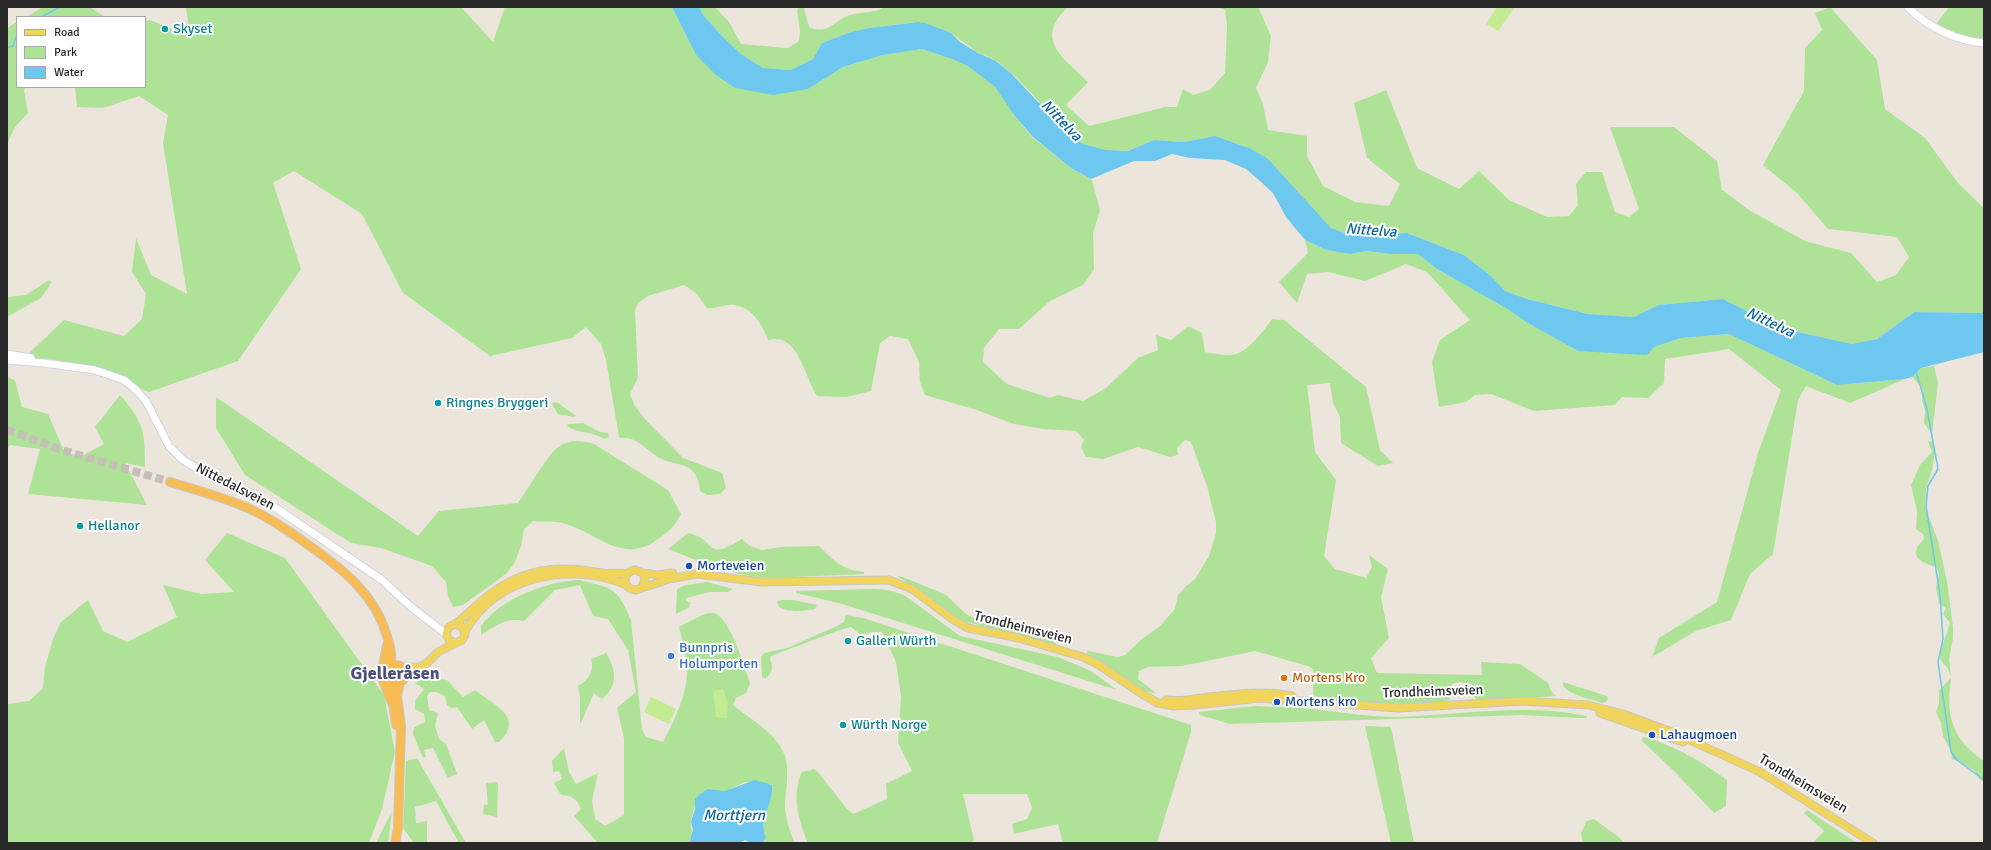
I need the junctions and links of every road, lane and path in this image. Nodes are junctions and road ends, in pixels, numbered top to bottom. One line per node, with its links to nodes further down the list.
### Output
1 (1908, 7): 2 (main road)
2 (1984, 43)
3 (7, 354): 5 (main road, Nittedalsveien)
4 (7, 360): 5 (main road, Nittedalsveien)
5 (44, 363): 12 (main road, Nittedalsveien)
6 (170, 482): 16 (highway)
7 (628, 573): 8 (main road); 10 (main road); 13 (main road)
8 (643, 573): 9 (main road, Trondheimsveien); 11 (main road)
9 (730, 577): 11 (main road, Trondheimsveien); 29 (main road, Trondheimsveien)
10 (626, 585): 11 (main road); 14 (main road)
11 (642, 587)
12 (433, 623): 13 (main road, Nittedalsveien); 15 (main road, Nittedalsveien)
13 (453, 625): 14 (main road); 15 (main road)
14 (464, 632): 17 (main road)
15 (446, 635): 17 (main road); 18 (main road)
16 (387, 637): 19 (highway); 20 (highway); 24 (highway)
17 (455, 643): 18 (main road)
18 (439, 651): 21 (main road)
19 (390, 666): 20 (highway); 23 (highway)
20 (401, 666): 21 (main road); 22 (highway)
21 (419, 667): 22 (main road)
22 (402, 679): 23 (highway); 25 (highway)
23 (390, 681): 24 (highway)
24 (391, 701): 25 (highway)
25 (399, 739): 26 (highway)
26 (398, 828): 27 (highway); 28 (highway)
27 (395, 843)
28 (400, 843)
29 (1874, 843)

